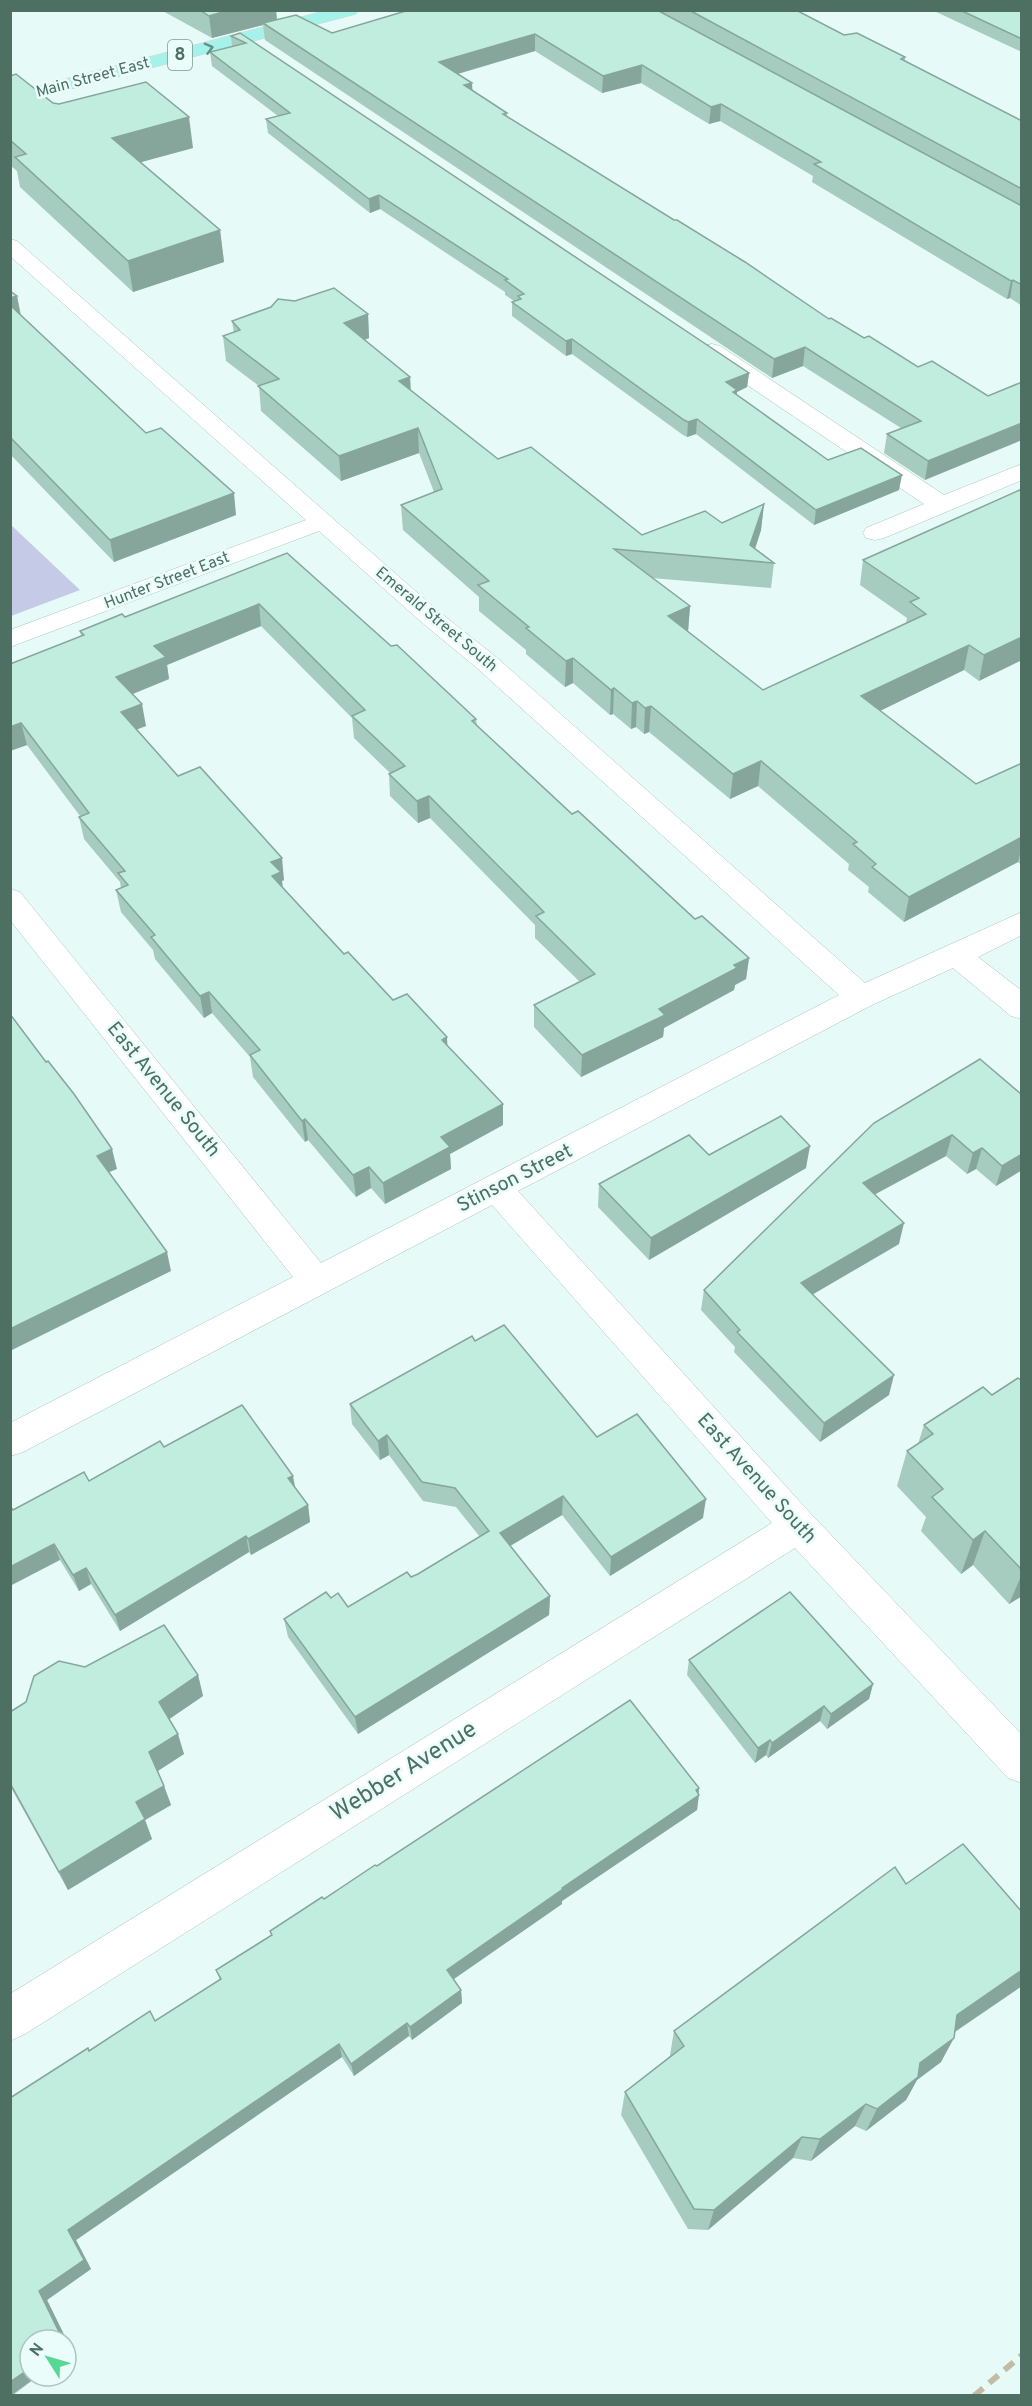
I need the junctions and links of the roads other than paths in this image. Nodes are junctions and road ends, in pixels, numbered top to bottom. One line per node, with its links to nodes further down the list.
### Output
1 (336, 12): 2 (main road, Main Street East / 8)
2 (245, 38): 3 (street); 4 (main road, Main Street East / 8, one-way to 2)
3 (267, 53)
4 (10, 100)
5 (10, 245): 9 (street, Emerald Street South)
6 (694, 339): 8 (street)
7 (1022, 471): 8 (street)
8 (942, 506): 10 (street)
9 (322, 522): 11 (street, Hunter Street East); 15 (street, Emerald Street South)
10 (875, 533)
11 (10, 639)
12 (10, 899): 18 (street, East Avenue South)
13 (1022, 922): 14 (street, Stinson Street)
14 (956, 955): 15 (street, Stinson Street); 16 (street)
15 (861, 997): 17 (street, Stinson Street)
16 (1022, 1008)
17 (497, 1189): 18 (street, Stinson Street); 20 (street, East Avenue South)
18 (316, 1282): 19 (street, Stinson Street)
19 (10, 1441)
20 (798, 1526): 21 (street, East Avenue South); 22 (street, Webber Avenue)
21 (1022, 1764)
22 (10, 2019)

